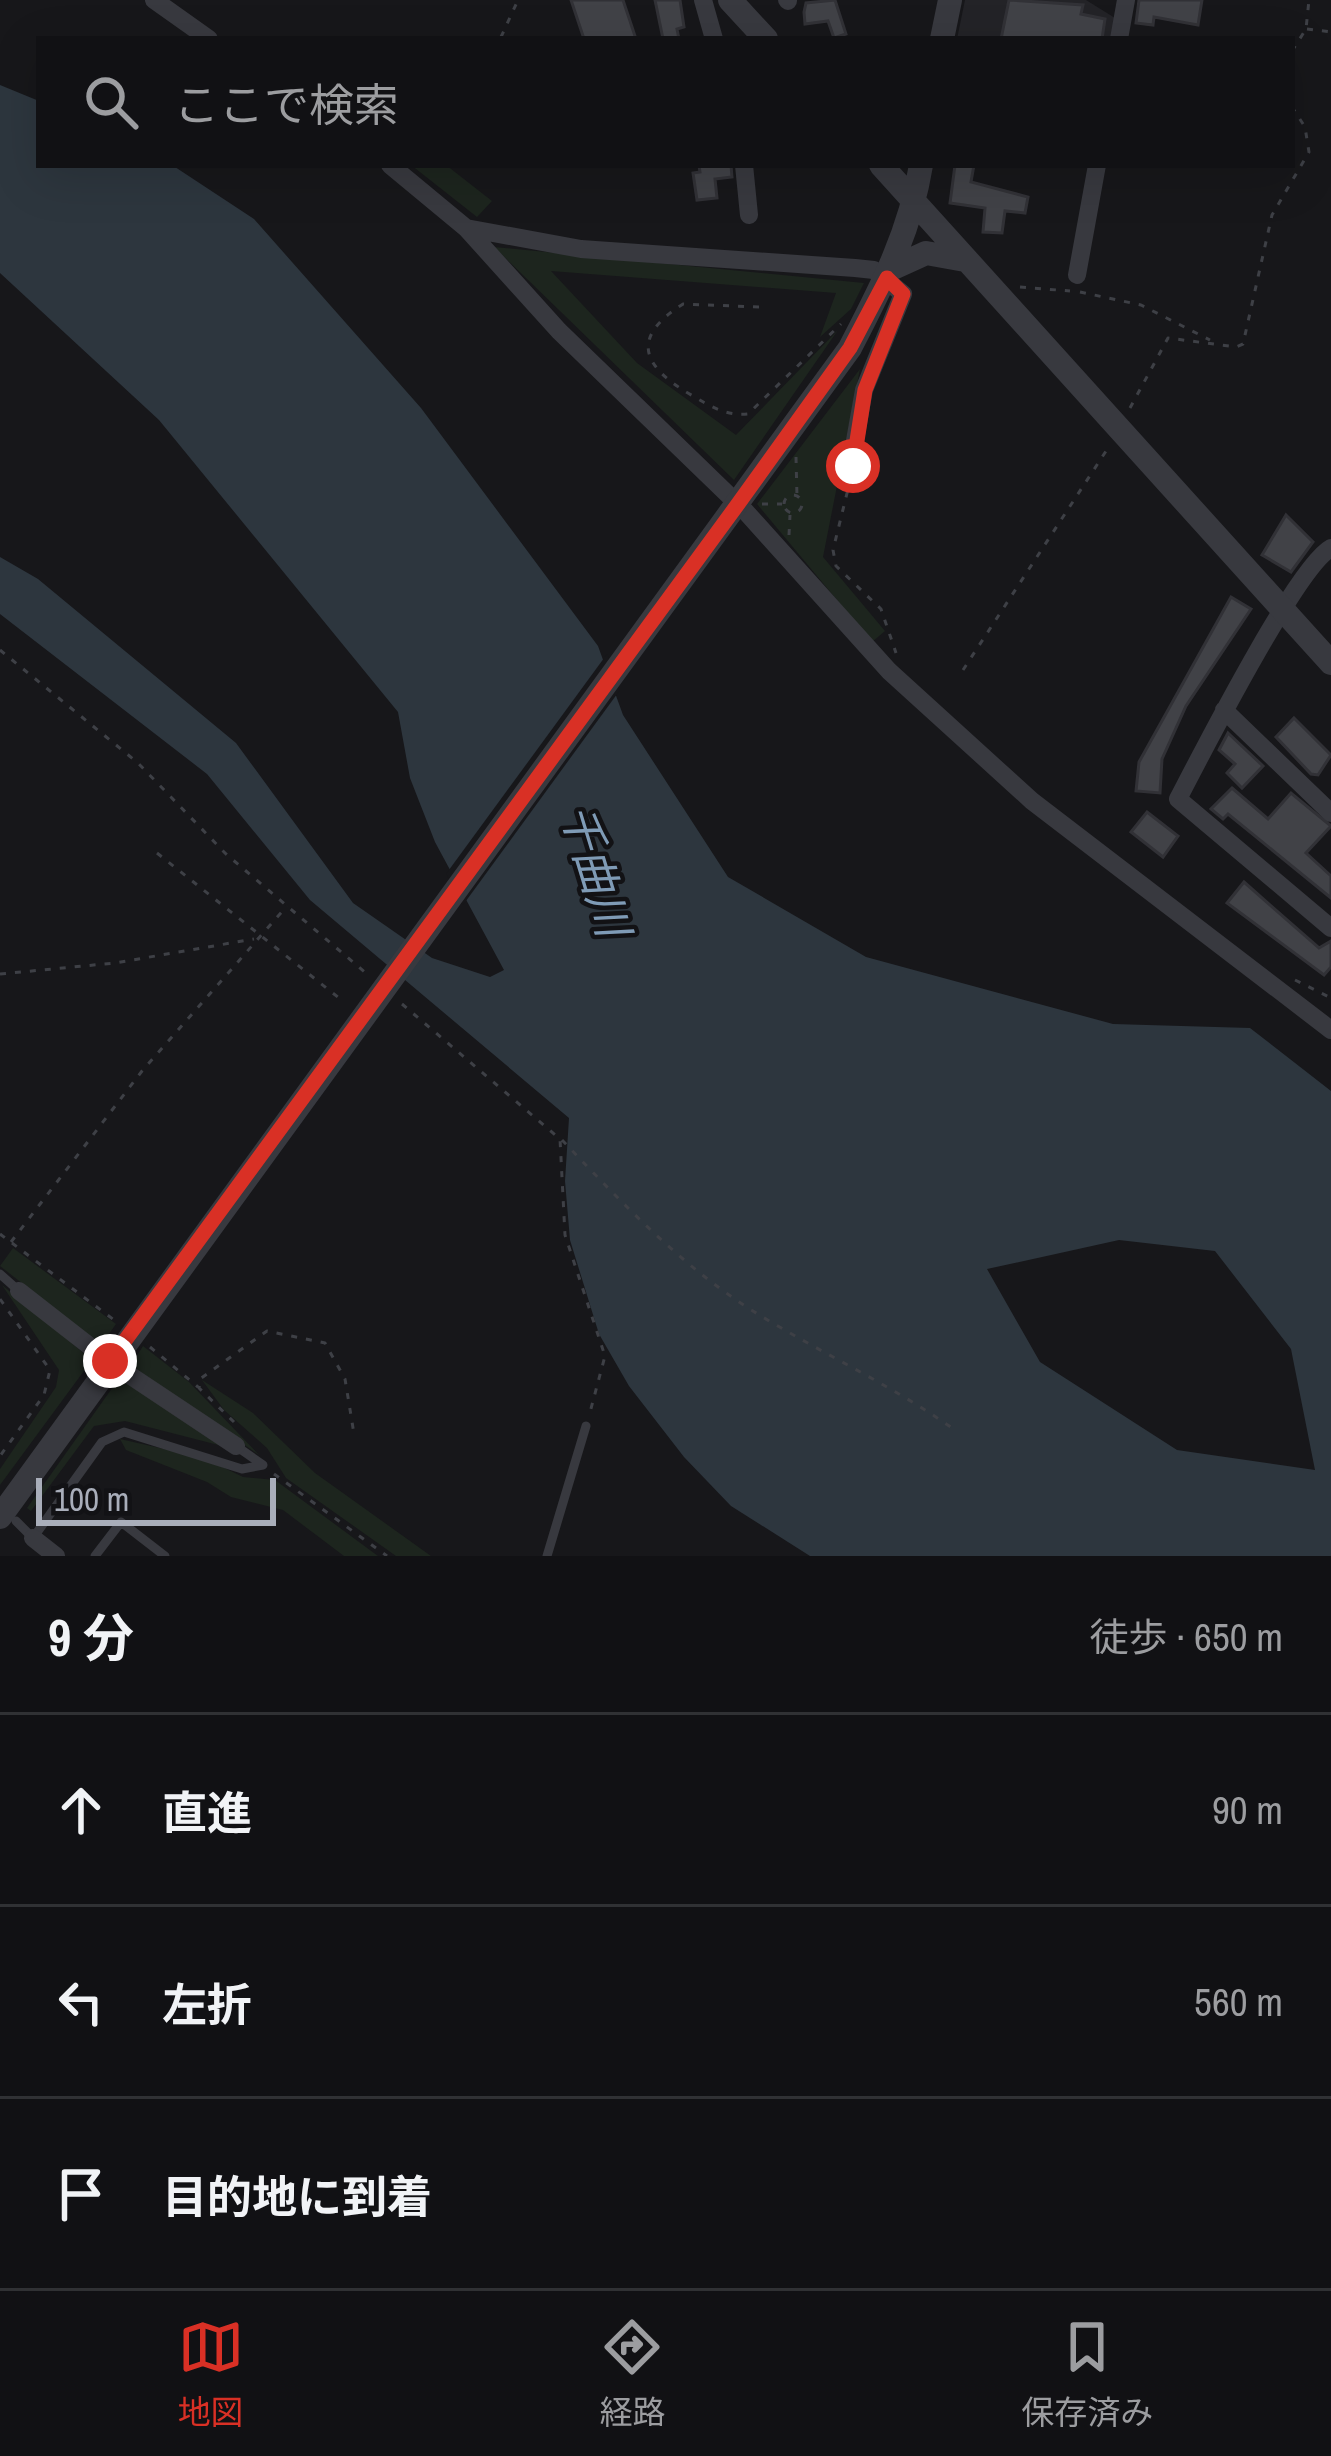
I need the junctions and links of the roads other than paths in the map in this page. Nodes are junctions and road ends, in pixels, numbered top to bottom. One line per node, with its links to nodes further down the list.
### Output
1 (154, 0): 6 (street)
2 (704, 0): 7 (street)
3 (730, 0): 8 (street)
4 (950, 0): 9 (street)
5 (1126, 0): 10 (street)
6 (205, 36)
7 (713, 36)
8 (763, 36)
9 (943, 36)
10 (1120, 36)
11 (393, 168): 18 (street)
12 (744, 168): 17 (street)
13 (884, 168): 16 (street)
14 (921, 168): 16 (street)
15 (1096, 168): 20 (street)
16 (916, 202): 19 (street); 21 (street)
17 (749, 215)
18 (466, 228): 21 (street); 23 (street)
19 (967, 260): 21 (street); 25 (street)
20 (1077, 275)
21 (894, 280): 22 (street); 23 (street)
22 (851, 457)
23 (743, 508): 30 (street); 33 (street)
24 (1331, 548): 25 (street)
25 (1284, 612): 26 (street); 27 (street)
26 (1331, 663)
27 (1224, 710): 28 (street); 29 (street)
28 (1331, 813)
29 (1331, 928)
30 (1331, 1030)
31 (0, 1274): 32 (lane)
32 (9, 1295): 33 (street)
33 (113, 1356): 35 (street); 36 (street)
34 (586, 1426): 41 (lane)
35 (240, 1439): 37 (lane)
36 (8, 1519): 37 (lane)
37 (33, 1538): 38 (street)
38 (56, 1556)
39 (95, 1556): 40 (lane)
40 (165, 1556)
41 (547, 1556)

